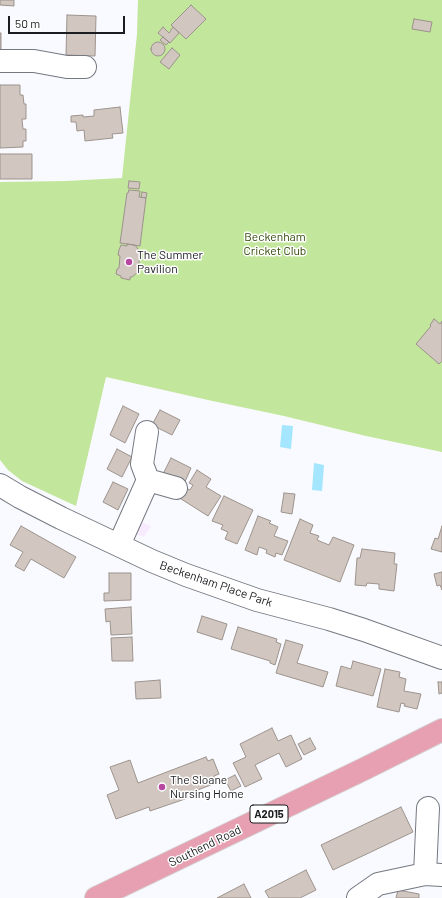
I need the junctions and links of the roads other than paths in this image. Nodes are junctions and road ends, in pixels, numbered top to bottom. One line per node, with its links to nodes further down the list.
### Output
1 (0, 61): 2 (street)
2 (85, 67)
3 (147, 432): 4 (street)
4 (148, 480): 6 (street); 7 (street)
5 (0, 485): 7 (street, Beckenham Place Park)
6 (176, 488)
7 (119, 545): 8 (street, Beckenham Place Park)
8 (442, 658)
9 (442, 730): 12 (main road, Southend Road / A2015)
10 (428, 808): 11 (street)
11 (433, 874): 13 (street)
12 (96, 898)
13 (358, 898)

